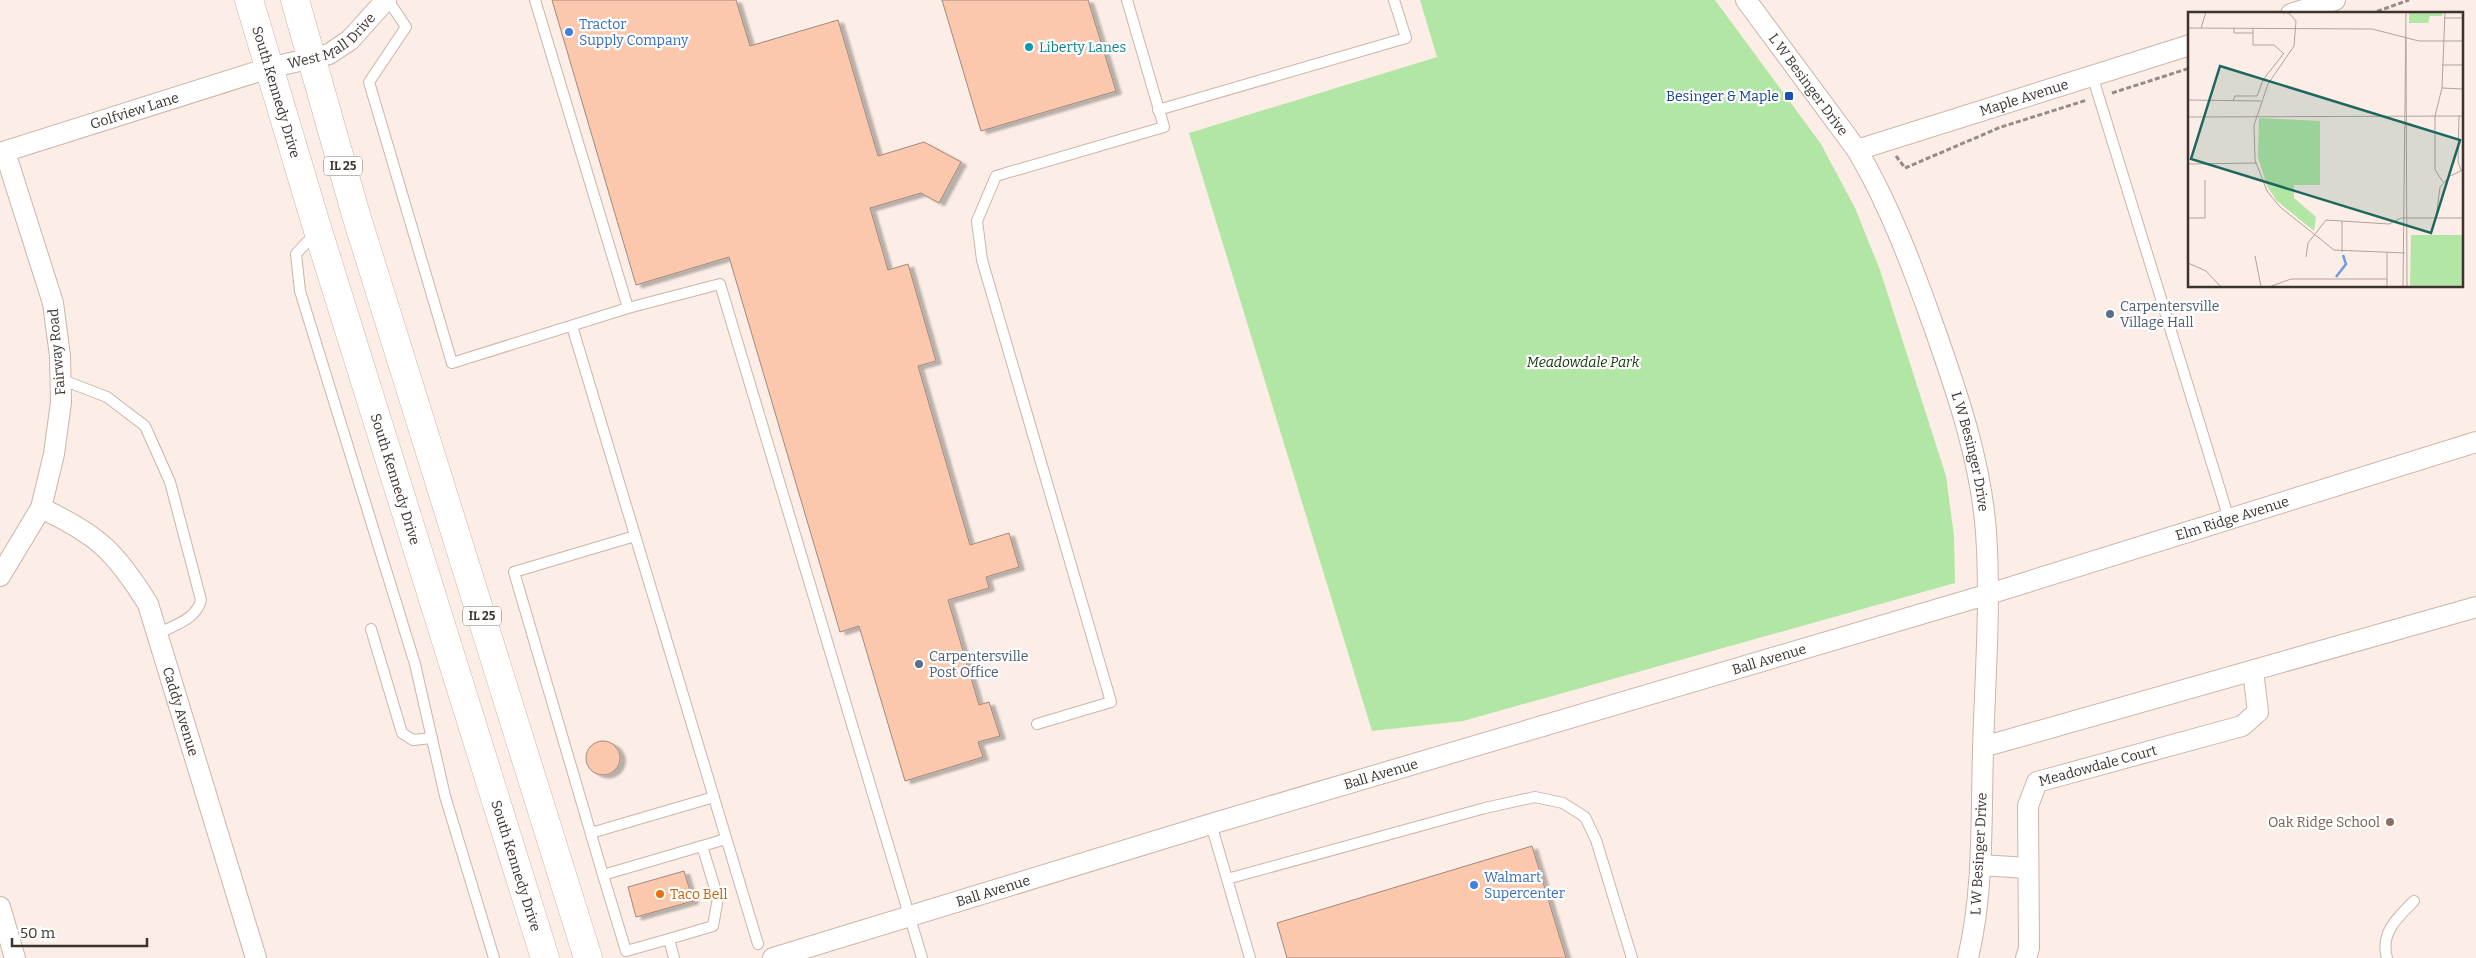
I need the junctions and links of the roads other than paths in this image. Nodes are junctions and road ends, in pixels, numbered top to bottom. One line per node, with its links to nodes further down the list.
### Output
1 (250, 0): 12 (main road, South Kennedy Drive / IL 25)
2 (295, 0): 11 (main road, IL 25)
3 (387, 0): 11 (street, West Mall Drive); 19 (lane)
4 (535, 0): 18 (lane)
5 (1127, 0): 14 (lane)
6 (1394, 0): 14 (lane)
7 (1746, 0): 15 (street, L W Besinger Drive)
8 (2335, 0): 9 (street)
9 (2297, 12)
10 (2188, 46): 13 (street, Maple Avenue)
11 (312, 58): 12 (street, West Mall Drive); 52 (main road, IL 25)
12 (269, 68): 16 (street, Golfview Lane); 17 (main road, South Kennedy Drive / IL 25)
13 (2092, 75): 15 (street, Maple Avenue); 23 (lane)
14 (1158, 110): 31 (lane)
15 (1857, 150): 26 (street, L W Besinger Drive)
16 (2, 153): 20 (street, Fairway Road)
17 (320, 238): 32 (lane); 51 (main road, South Kennedy Drive / IL 25)
18 (628, 308): 19 (lane); 45 (lane)
19 (572, 326): 24 (lane)
20 (60, 379): 22 (street, Fairway Road); 29 (lane)
21 (2476, 442): 23 (street, Elm Ridge Avenue)
22 (41, 508): 25 (street, Fairway Road); 29 (street, Caddy Avenue)
23 (2229, 519): 26 (street, Elm Ridge Avenue)
24 (636, 536): 34 (lane); 36 (lane)
25 (0, 576)
26 (1989, 594): 33 (street, L W Besinger Drive); 35 (street, Ball Avenue)
27 (2476, 607): 30 (street)
28 (371, 629): 32 (lane)
29 (157, 634): 49 (street, Caddy Avenue)
30 (2253, 671): 33 (street); 40 (street, Meadowdale Court)
31 (1037, 724)
32 (432, 738): 50 (lane)
33 (1983, 747): 39 (street, L W Besinger Drive)
34 (714, 796): 36 (lane); 37 (lane)
35 (1211, 824): 42 (lane); 45 (street, Ball Avenue)
36 (591, 833): 41 (lane)
37 (726, 840): 38 (lane); 47 (lane)
38 (702, 846): 41 (lane); 46 (lane)
39 (1980, 865): 40 (street); 58 (street, L W Besinger Drive)
40 (2028, 868): 59 (street, Meadowdale Court)
41 (603, 875): 46 (lane)
42 (1227, 879): 56 (lane); 57 (lane)
43 (2414, 901): 60 (lane)
44 (0, 907): 48 (street)
45 (908, 916): 54 (street, Ball Avenue); 55 (lane)
46 (669, 939): 53 (lane)
47 (758, 944)
48 (15, 958)
49 (256, 958)
50 (494, 958)
51 (545, 958)
52 (588, 958)
53 (674, 958)
54 (773, 958)
55 (922, 958)
56 (1250, 958)
57 (1632, 958)
58 (1968, 958)
59 (2026, 958)
60 (2387, 958)

